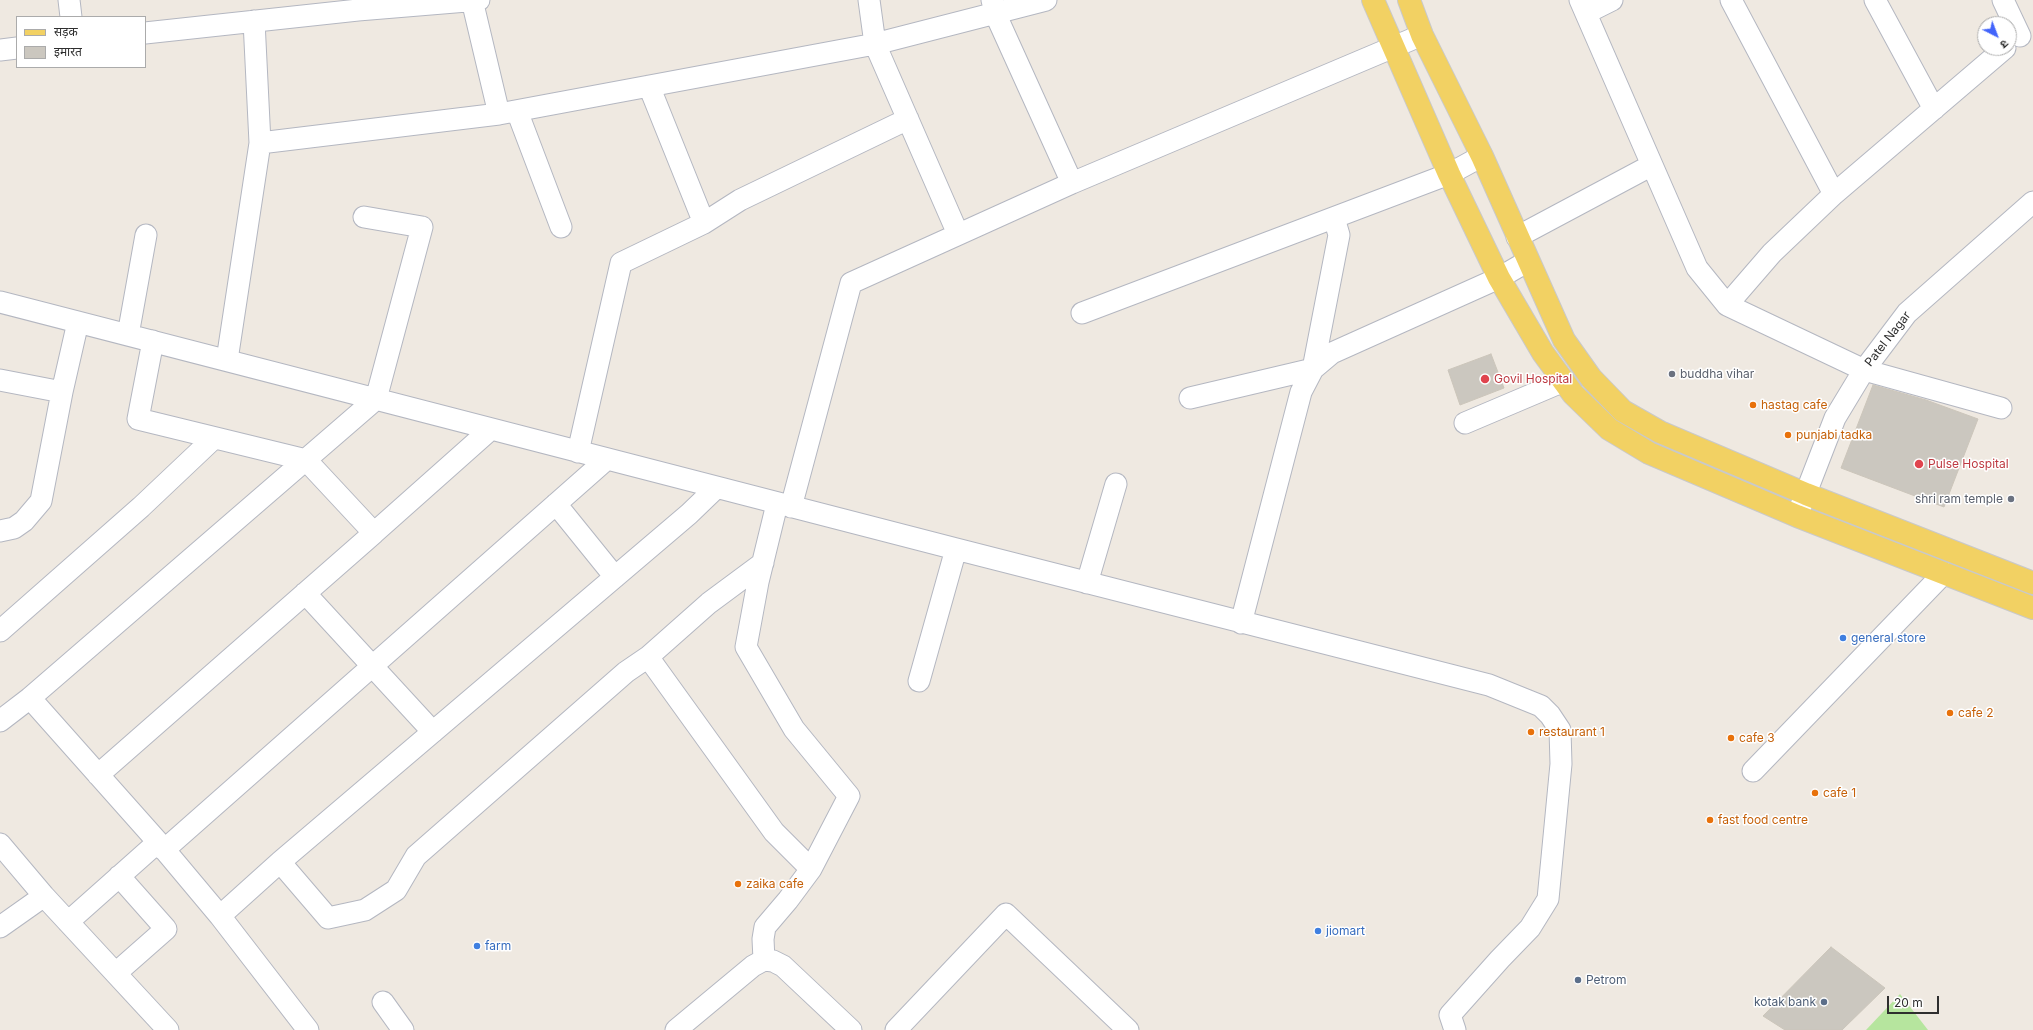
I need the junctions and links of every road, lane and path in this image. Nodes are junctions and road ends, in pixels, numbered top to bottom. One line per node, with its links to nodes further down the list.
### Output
1 (69, 0): 14 (street)
2 (475, 0): 11 (street); 26 (street)
3 (869, 0): 19 (street)
4 (1046, 0): 13 (street)
5 (1374, 0): 20 (main road)
6 (1409, 0): 18 (main road)
7 (1612, 0): 12 (street)
8 (1731, 0): 33 (street)
9 (1875, 0): 25 (street)
10 (2003, 0): 15 (street)
11 (357, 5): 16 (street)
12 (1583, 6): 30 (street)
13 (994, 7): 19 (street); 32 (street)
14 (71, 16)
15 (2009, 16)
16 (254, 21): 17 (street); 28 (street)
17 (146, 34)
18 (1422, 35): 20 (street); 29 (main road)
19 (875, 44): 24 (street); 27 (street)
20 (1394, 47): 31 (main road); 32 (street)
21 (16, 48): 22 (street)
22 (0, 50)
23 (1996, 56): 25 (street)
24 (649, 86): 26 (street); 37 (street)
25 (1934, 109): 33 (street)
26 (508, 113): 28 (street); 38 (street)
27 (908, 119): 37 (street); 39 (street)
28 (260, 143): 50 (street)
29 (1482, 156): 31 (street); 41 (main road)
30 (1652, 165): 41 (street); 45 (street)
31 (1449, 174): 36 (street); 43 (main road)
32 (1072, 183): 39 (street)
33 (1834, 194): 45 (street)
34 (2033, 202): 52 (street, Patel Nagar)
35 (364, 217): 57 (street)
36 (1334, 218): 46 (street); 51 (street)
37 (704, 223): 62 (street)
38 (561, 227)
39 (958, 234): 69 (street)
40 (146, 235): 48 (street)
41 (1517, 237): 42 (main road)
42 (1528, 262): 43 (street); 67 (main road)
43 (1499, 278): 51 (street); 54 (main road)
44 (0, 302): 47 (street)
45 (1728, 306): 52 (street)
46 (1082, 314)
47 (78, 322): 48 (street); 55 (street)
48 (128, 335): 49 (street)
49 (153, 341): 50 (street); 61 (street)
50 (226, 360): 57 (street)
51 (1313, 369): 56 (street); 81 (street)
52 (1864, 370): 58 (street); 67 (street, Patel Nagar)
53 (0, 380): 55 (street)
54 (1564, 381): 59 (street); 70 (main road)
55 (62, 392): 71 (street)
56 (1190, 398)
57 (376, 399): 60 (street); 64 (street)
58 (2001, 408)
59 (1465, 423)
60 (491, 429): 62 (street); 72 (street)
61 (214, 438): 64 (street); 82 (street)
62 (578, 452): 63 (street)
63 (607, 459): 66 (street); 68 (street)
64 (306, 460): 72 (street); 86 (street)
65 (1116, 484): 77 (street)
66 (716, 488): 69 (street); 76 (street)
67 (1806, 494): 70 (street, Patel Nagar); 78 (main road)
68 (556, 504): 76 (street); 84 (street)
69 (784, 505): 73 (street); 74 (street)
70 (1797, 516): 75 (main road)
71 (0, 530)
72 (374, 533): 79 (street)
73 (956, 550): 77 (street); 85 (street)
74 (763, 563): 83 (street); 94 (street)
75 (1944, 573): 80 (main road); 89 (street)
76 (615, 577): 88 (street)
77 (1086, 583): 81 (street)
78 (2033, 583)
79 (305, 593): 84 (street); 90 (street)
80 (2033, 608)
81 (1241, 623): 110 (street)
82 (0, 631)
83 (648, 657): 93 (street); 94 (street)
84 (372, 666): 88 (street); 92 (street)
85 (919, 681)
86 (30, 698): 87 (street); 90 (street)
87 (0, 720)
88 (433, 732): 93 (street)
89 (1753, 771)
90 (98, 775): 92 (street)
91 (0, 844): 96 (street)
92 (161, 846): 95 (street); 97 (street)
93 (280, 862): 97 (street)
94 (811, 869): 100 (street)
95 (119, 876): 98 (street); 101 (street)
96 (44, 896): 98 (street); 99 (street)
97 (220, 916): 104 (street)
98 (68, 922): 101 (street)
99 (0, 927)
100 (764, 960): 106 (street); 107 (street)
101 (116, 973): 103 (street)
102 (383, 1002): 105 (street)
103 (162, 1028)
104 (308, 1030)
105 (403, 1030)
106 (676, 1030)
107 (851, 1030)
108 (896, 1030): 109 (street)
109 (1128, 1030)
110 (1455, 1030)

